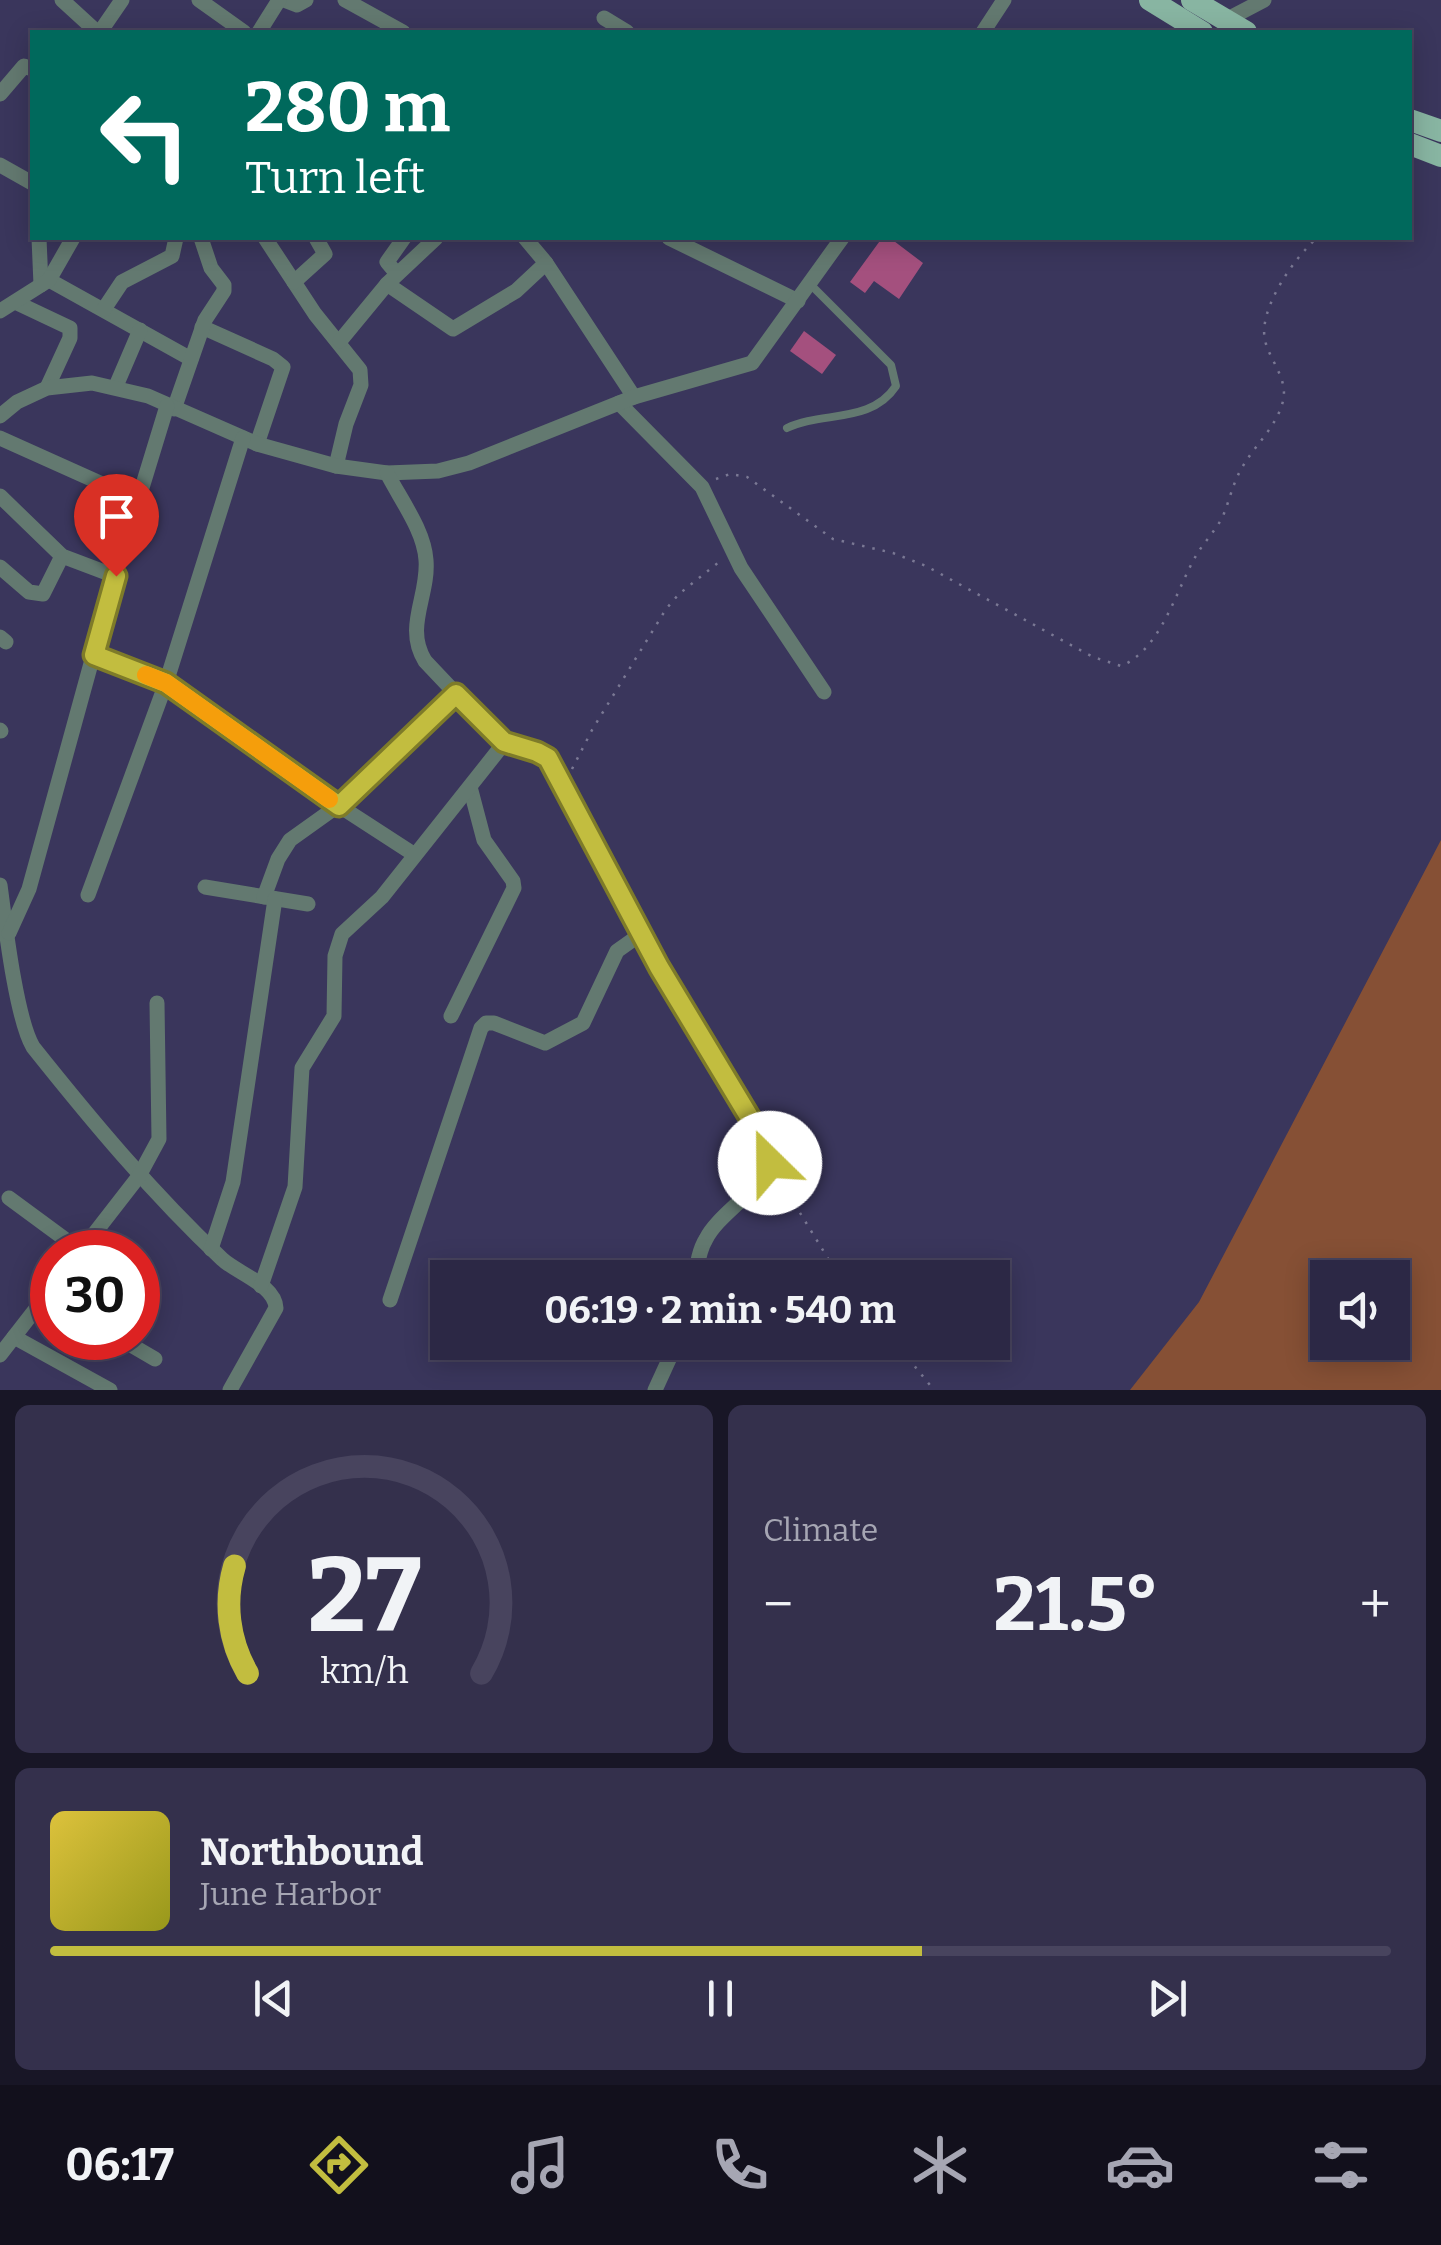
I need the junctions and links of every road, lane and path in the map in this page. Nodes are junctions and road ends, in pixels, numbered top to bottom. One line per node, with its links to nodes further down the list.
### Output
1 (62, 0): 13 (street)
2 (122, 0): 14 (street)
3 (282, 0): 4 (street); 16 (street)
4 (306, 0)
5 (345, 0): 17 (street)
6 (1004, 0): 19 (street)
7 (1150, 0): 20 (main road)
8 (1194, 0): 12 (main road)
9 (1264, 0): 12 (street)
10 (208, 2): 15 (street)
11 (604, 18): 18 (street)
12 (1236, 26)
13 (97, 30)
14 (100, 30)
15 (242, 30)
16 (260, 30)
17 (399, 30)
18 (623, 30)
19 (984, 30)
20 (1199, 30)
21 (30, 68): 22 (street)
22 (0, 94)
23 (1412, 120): 24 (main road)
24 (1439, 126)
25 (1412, 145): 26 (main road)
26 (1441, 156)
27 (0, 164): 28 (street)
28 (30, 182)
29 (39, 240): 43 (street)
30 (72, 240): 43 (street)
31 (176, 240): 48 (street)
32 (203, 240): 49 (street)
33 (266, 240): 44 (street)
34 (317, 240): 44 (street)
35 (397, 240): 42 (street)
36 (434, 240): 42 (street)
37 (527, 240): 41 (street)
38 (673, 240): 46 (street)
39 (841, 240): 45 (street)
40 (1316, 240): 63 (path)
41 (546, 263): 42 (street); 55 (street)
42 (392, 279): 51 (street)
43 (45, 282): 47 (street); 48 (street)
44 (294, 282): 51 (street)
45 (810, 284): 46 (street); 58 (lane)
46 (798, 301): 55 (street)
47 (7, 307): 54 (street)
48 (104, 309): 50 (street)
49 (202, 327): 52 (street); 60 (street)
50 (140, 330): 52 (street); 53 (street)
51 (340, 341): 61 (street)
52 (191, 359): 56 (street)
53 (116, 386): 54 (street); 56 (street)
54 (47, 388): 57 (street)
55 (627, 400): 62 (street); 63 (street)
56 (170, 407): 60 (street); 65 (street)
57 (0, 416)
58 (787, 428)
59 (0, 438): 65 (street)
60 (250, 441): 61 (street); 71 (street)
61 (336, 466): 62 (street)
62 (387, 473): 73 (street)
63 (702, 487): 66 (street)
64 (0, 496): 67 (street)
65 (138, 500): 69 (street)
66 (732, 552): 72 (street); 75 (path)
67 (62, 556): 68 (street); 69 (street)
68 (0, 568)
69 (116, 576): 70 (street)
70 (94, 655): 71 (street); 84 (street)
71 (166, 683): 77 (street); 81 (street)
72 (824, 692)
73 (456, 694): 74 (street); 77 (street)
74 (504, 742): 75 (street); 76 (street)
75 (563, 786): 85 (street)
76 (470, 787): 78 (street); 87 (street)
77 (339, 806): 78 (street); 82 (street)
78 (416, 855): 96 (street)
79 (0, 884): 84 (street)
80 (204, 887): 82 (street)
81 (88, 895)
82 (269, 898): 83 (street); 93 (street)
83 (308, 904)
84 (8, 934): 89 (street)
85 (641, 934): 88 (street); 97 (street)
86 (157, 1003): 89 (street)
87 (451, 1016)
88 (770, 1163): 94 (street); 95 (path)
89 (139, 1176): 92 (street); 93 (street)
90 (8, 1198): 91 (street)
91 (51, 1230)
92 (97, 1230)
93 (212, 1249): 96 (street)
94 (699, 1260)
95 (829, 1260)
96 (261, 1286): 104 (street)
97 (390, 1300)
98 (30, 1318): 99 (street)
99 (14, 1337): 100 (street); 103 (street)
100 (0, 1355)
101 (668, 1360): 105 (street)
102 (910, 1360): 106 (path)
103 (110, 1390)
104 (230, 1390)
105 (654, 1390)
106 (934, 1390)

